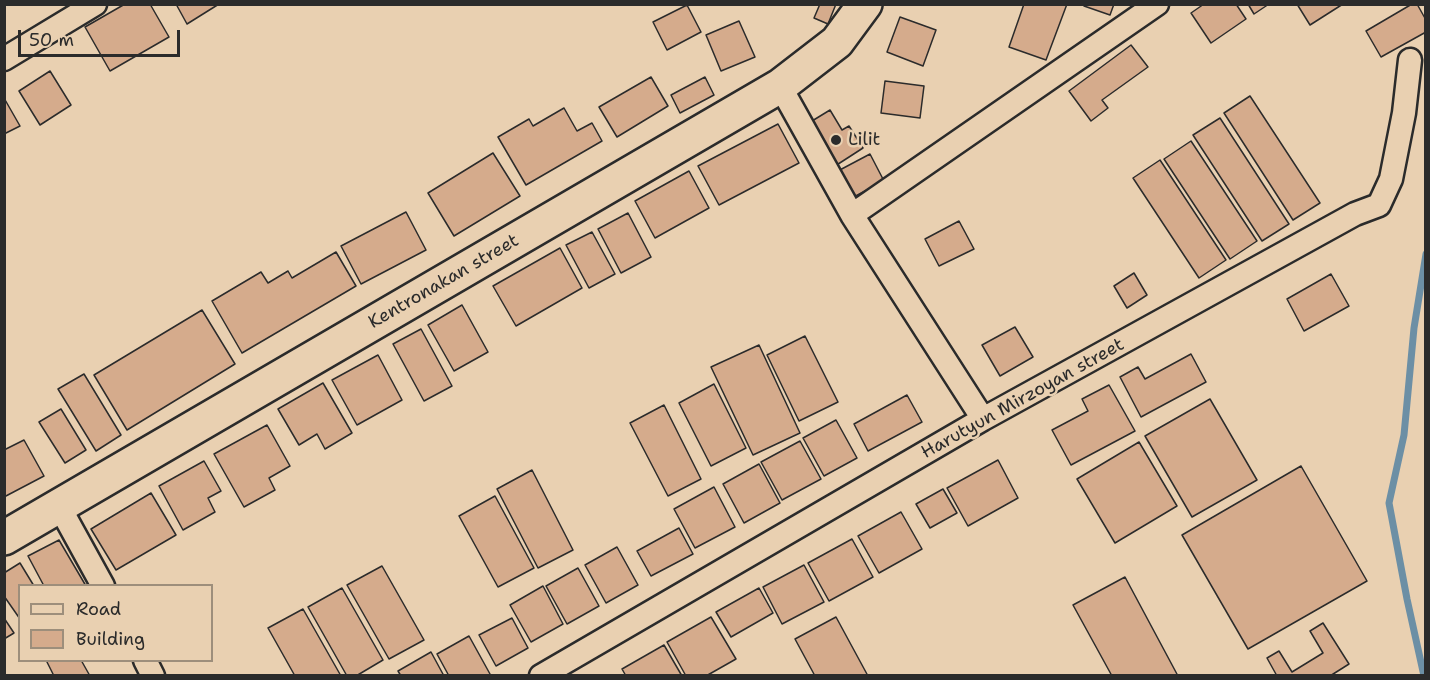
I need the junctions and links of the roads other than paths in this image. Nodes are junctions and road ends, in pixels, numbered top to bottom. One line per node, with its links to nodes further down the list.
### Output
1 (95, 4): 4 (street)
2 (865, 4): 6 (main road, Kentronakan street)
3 (1157, 4): 7 (street)
4 (4, 60)
5 (1410, 60): 8 (street, Harutyun Mirzoyan street)
6 (780, 86): 7 (street); 9 (main road, Kentronakan street)
7 (852, 214): 8 (street)
8 (983, 419): 12 (street, Harutyun Mirzoyan street)
9 (59, 506): 10 (main road, Kentronakan street); 11 (street)
10 (4, 538)
11 (103, 584)
12 (541, 675)

